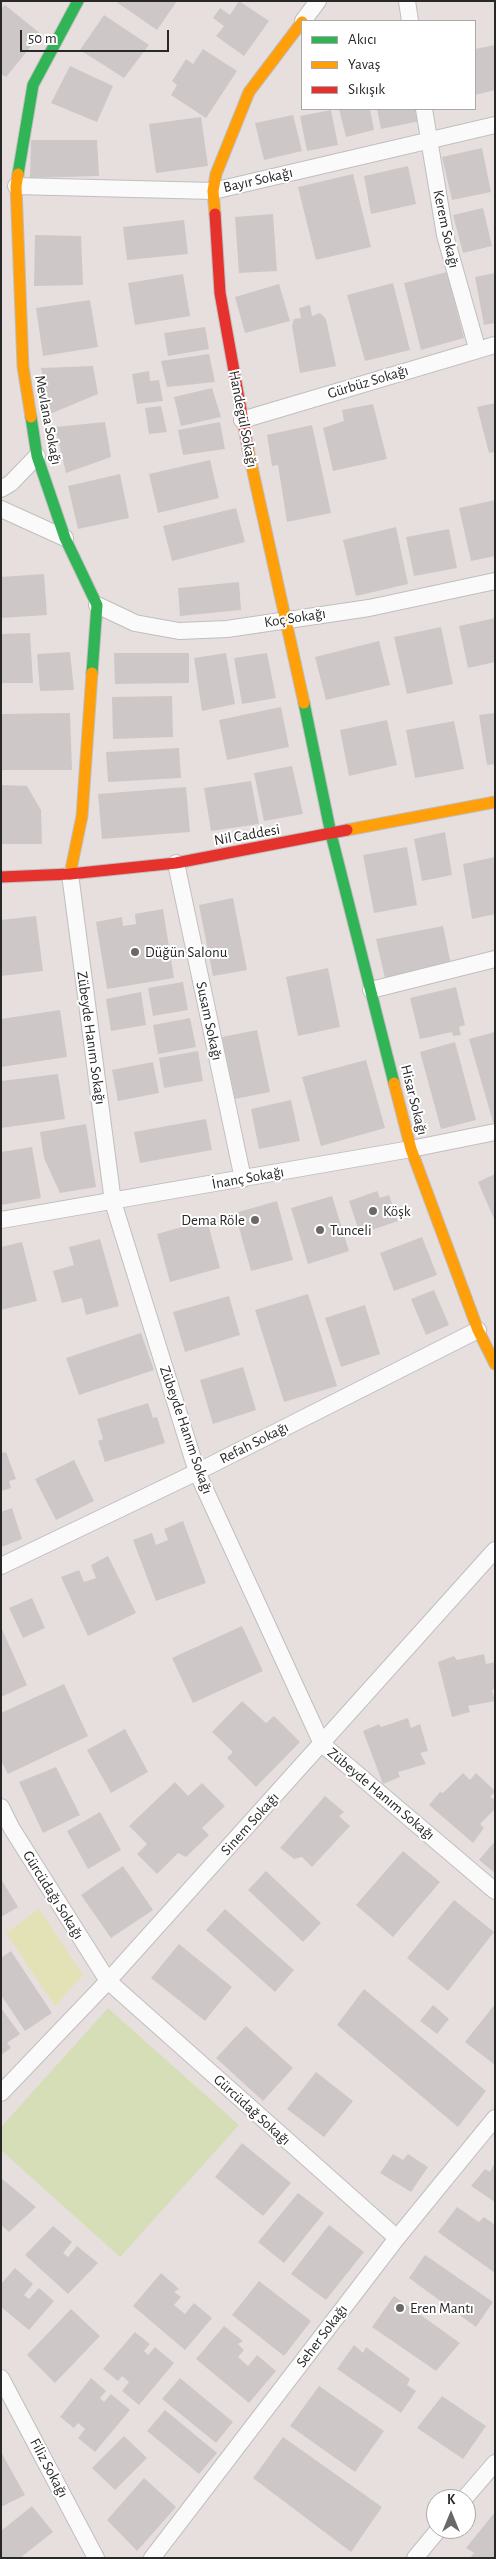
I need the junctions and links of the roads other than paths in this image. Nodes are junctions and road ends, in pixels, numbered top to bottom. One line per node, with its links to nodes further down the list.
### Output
1 (78, 1): 10 (street, Mevlana Sokağı)
2 (318, 1): 4 (street, Handegül Sokağı)
3 (407, 1): 5 (street)
4 (304, 20)
5 (410, 20)
6 (301, 25): 11 (street, Handegül Sokağı)
7 (424, 110): 9 (street, Kerem Sokağı)
8 (495, 126): 9 (street, Bayır Sokağı)
9 (430, 141): 11 (street, Bayır Sokağı); 13 (street, Kerem Sokağı)
10 (16, 186): 11 (street, Bayır Sokağı); 15 (street, Mevlana Sokağı)
11 (213, 191): 14 (street, Handegül Sokağı)
12 (495, 345): 13 (street, Gürbüz Sokağı)
13 (477, 348): 14 (street, Gürbüz Sokağı)
14 (242, 420): 21 (street, Handegül Sokağı)
15 (37, 456): 16 (street); 18 (street, Mevlana Sokağı)
16 (1, 489)
17 (1, 509): 18 (street)
18 (64, 538): 20 (street, Mevlana Sokağı)
19 (495, 581): 21 (street, Koç Sokağı)
20 (98, 605): 21 (street, Koç Sokağı); 25 (street)
21 (287, 619): 23 (street, Handegül Sokağı)
22 (495, 802): 23 (street, Nil Caddesi)
23 (331, 834): 24 (street, Nil Caddesi); 28 (street, Hisar Sokağı)
24 (176, 863): 25 (street, Nil Caddesi); 31 (street, Susam Sokağı)
25 (70, 874): 26 (street, Nil Caddesi); 32 (street, Zübeyde Hanım Sokağı)
26 (1, 877)
27 (495, 959): 28 (street)
28 (371, 990): 30 (street, Hisar Sokağı)
29 (495, 1132): 30 (street, İnanç Sokağı)
30 (411, 1149): 31 (street, İnanç Sokağı); 34 (street, Hisar Sokağı)
31 (243, 1179): 32 (street, İnanç Sokağı)
32 (113, 1202): 33 (street, İnanç Sokağı); 36 (street, Zübeyde Hanım Sokağı)
33 (1, 1220)
34 (478, 1330): 35 (street, Hisar Sokağı); 36 (street, Refah Sokağı)
35 (495, 1364)
36 (197, 1472): 38 (street, Refah Sokağı); 39 (street, Zübeyde Hanım Sokağı)
37 (495, 1550): 39 (street, Sinem Sokağı)
38 (1, 1566)
39 (322, 1744): 41 (street, Zübeyde Hanım Sokağı); 42 (street, Sinem Sokağı)
40 (1, 1807): 42 (street, Gürcüdağı Sokağı)
41 (495, 1891)
42 (108, 1981): 43 (street, Sinem Sokağı); 45 (street, Gürcüdağ Sokağı)
43 (1, 2093)
44 (493, 2125): 45 (street, Seher Sokağı)
45 (397, 2238): 51 (street, Seher Sokağı)
46 (1, 2378): 50 (street, Filiz Sokağı)
47 (495, 2462): 48 (street)
48 (472, 2489)
49 (431, 2539): 52 (street)
50 (96, 2558)
51 (152, 2558)
52 (415, 2558)

